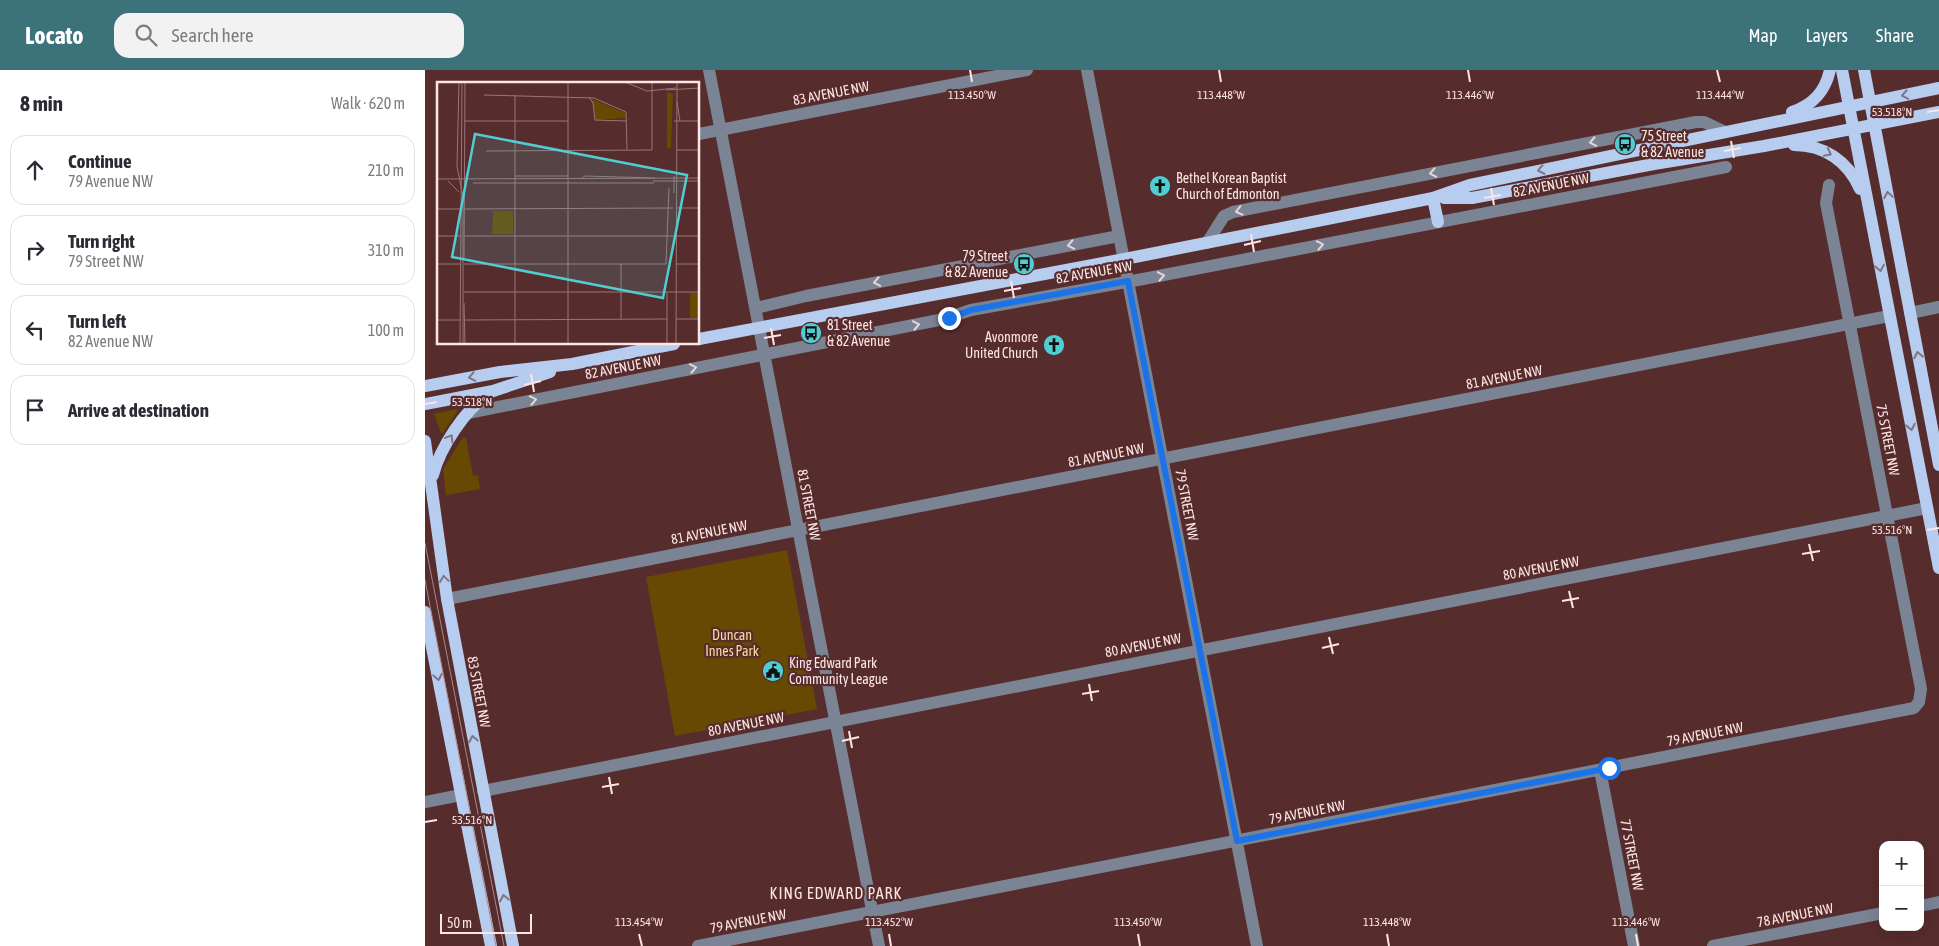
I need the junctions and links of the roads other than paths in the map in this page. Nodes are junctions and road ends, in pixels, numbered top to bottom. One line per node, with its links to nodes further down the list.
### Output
1 (709, 70): 14 (street, 81 STREET NW)
2 (1027, 70): 14 (street, 83 AVENUE NW)
3 (1087, 70): 23 (street, 79 STREET NW)
4 (1830, 70): 11 (main road)
5 (1842, 70): 9 (main road, 75 STREET NW)
6 (1864, 70): 8 (main road)
7 (1939, 88): 8 (main road, 82 AVENUE NW, one-way to 8)
8 (1870, 102): 9 (main road, 82 AVENUE NW); 12 (main road)
9 (1849, 106): 11 (main road, 82 AVENUE NW); 13 (main road, 75 STREET NW)
10 (1939, 112): 12 (main road, 82 AVENUE NW)
11 (1761, 124): 15 (main road, 82 AVENUE NW)
12 (1875, 125): 13 (main road, 82 AVENUE NW); 29 (main road, one-way to 12)
13 (1853, 129): 17 (main road, 82 AVENUE NW); 21 (main road, 75 STREET NW)
14 (721, 130): 16 (street, 83 AVENUE NW); 28 (street, 81 STREET NW)
15 (1725, 132): 20 (main road, 82 AVENUE NW, one-way to 20); 24 (street, one-way to 24)
16 (700, 134)
17 (1764, 146): 20 (main road, 82 AVENUE NW); 21 (main road, one-way to 21)
18 (1726, 167): 22 (street, 82 AVENUE NW)
19 (1829, 184): 31 (street, 75 STREET NW)
20 (1433, 198): 22 (main road); 24 (main road, 82 AVENUE NW)
21 (1871, 220): 30 (main road, 75 STREET NW, one-way to 30)
22 (1438, 222): 26 (street, 82 AVENUE NW, one-way to 22)
23 (1119, 236): 25 (street, 79 STREET NW); 28 (street, one-way to 28)
24 (1207, 243): 25 (main road, 82 AVENUE NW)
25 (1124, 259): 26 (street, 79 STREET NW); 32 (main road, 82 AVENUE NW)
26 (1128, 281): 35 (street, 82 AVENUE NW, one-way to 26); 42 (street, 79 STREET NW)
27 (1939, 307): 29 (street)
28 (756, 308): 32 (street, 81 STREET NW)
29 (1909, 313): 43 (main road, one-way to 29)
30 (1889, 316): 31 (street, 81 AVENUE NW); 45 (main road, 75 STREET NW, one-way to 45)
31 (1850, 324): 42 (street, 81 AVENUE NW); 46 (street, 75 STREET NW)
32 (759, 327): 33 (main road, 82 AVENUE NW); 35 (street, 81 STREET NW)
33 (700, 339)
34 (670, 345): 36 (main road, 82 AVENUE NW)
35 (765, 354): 40 (street, 82 AVENUE NW, one-way to 35); 47 (street, 81 STREET NW)
36 (572, 364): 37 (main road, 82 AVENUE NW, one-way to 37); 38 (main road, 82 AVENUE NW)
37 (425, 386)
38 (493, 392): 39 (main road, 82 AVENUE NW); 40 (main road)
39 (425, 404)
40 (469, 413): 44 (main road, one-way to 40)
41 (425, 441): 44 (main road, 83 STREET NW)
42 (1163, 459): 47 (street, 81 AVENUE NW); 51 (street, 79 STREET NW)
43 (1939, 465)
44 (428, 486): 49 (main road, 83 STREET NW, one-way to 44)
45 (1927, 508): 46 (street, 80 AVENUE NW); 48 (main road, 75 STREET NW)
46 (1887, 516): 51 (street, 80 AVENUE NW); 52 (street, 75 STREET NW)
47 (798, 530): 49 (street, 81 AVENUE NW); 53 (street, 81 STREET NW)
48 (1939, 568)
49 (447, 599): 55 (main road, 83 STREET NW, one-way to 49)
50 (425, 612): 56 (main road, one-way to 56)
51 (1200, 649): 53 (street, 80 AVENUE NW); 58 (street, 79 STREET NW)
52 (1919, 702): 54 (street, 79 AVENUE NW)
53 (836, 721): 55 (street, 80 AVENUE NW); 61 (street, 81 STREET NW)
54 (1599, 770): 58 (street, 79 AVENUE NW); 68 (street, 77 STREET NW)
55 (483, 791): 64 (main road, 83 STREET NW, one-way to 55)
56 (461, 795): 57 (street); 63 (main road)
57 (425, 802)
58 (1237, 841): 61 (street, 79 AVENUE NW); 67 (street, 79 STREET NW)
59 (1939, 902): 60 (street)
60 (1924, 905)
61 (873, 912): 65 (street, 79 AVENUE NW); 66 (street, 81 STREET NW)
62 (1879, 914): 69 (street, 78 AVENUE NW)
63 (491, 946)
64 (513, 946)
65 (698, 946)
66 (879, 946)
67 (1257, 946)
68 (1634, 946)
69 (1713, 946)

